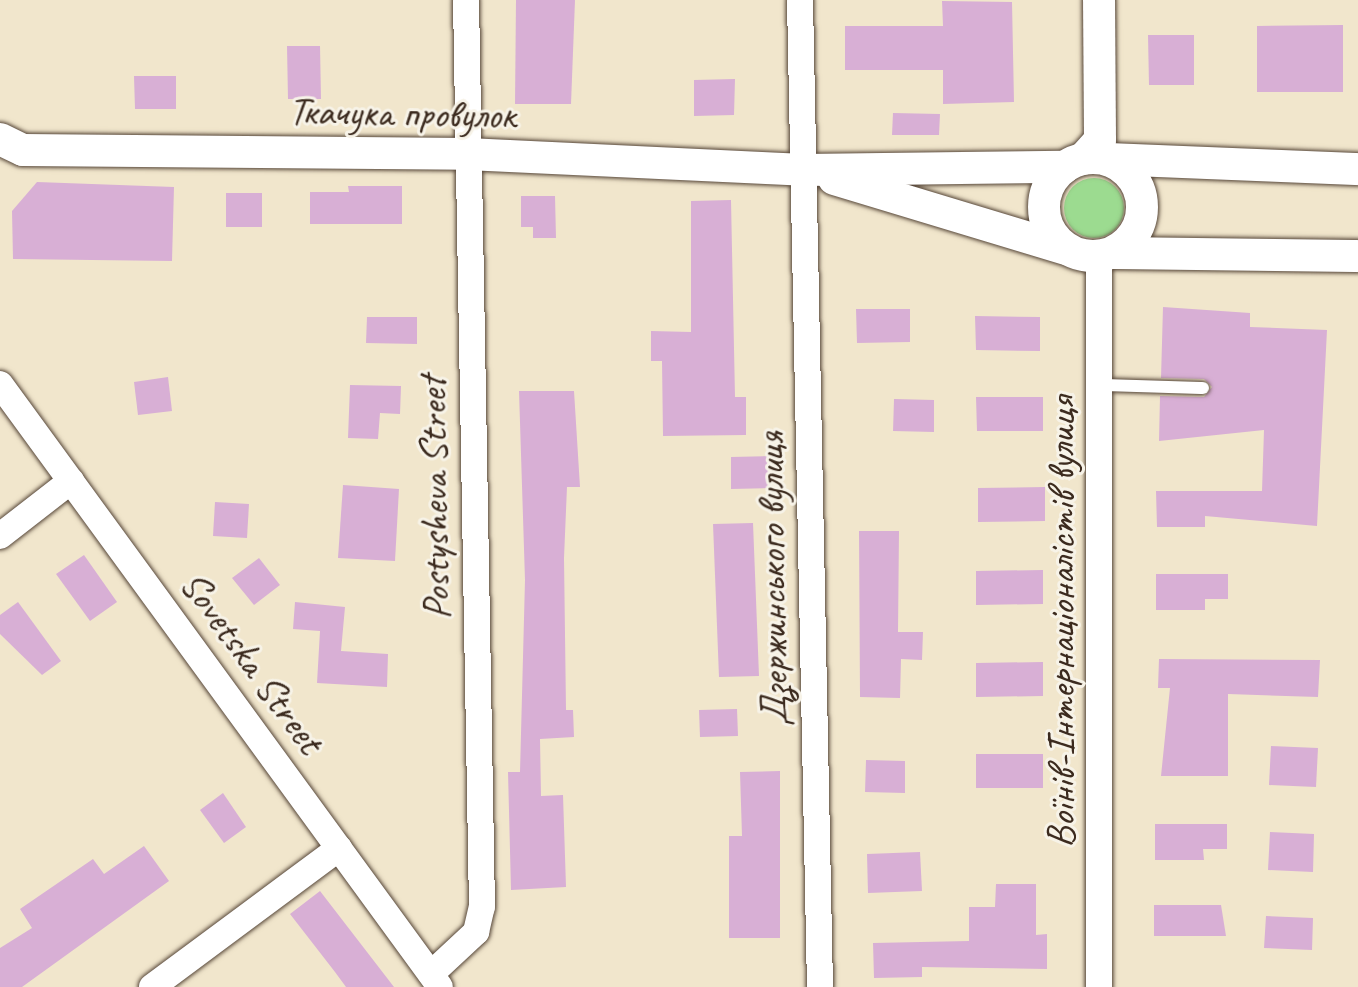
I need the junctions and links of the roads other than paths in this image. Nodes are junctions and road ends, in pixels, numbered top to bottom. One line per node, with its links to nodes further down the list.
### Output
1 (466, 0): 5 (street, Postysheva Street)
2 (800, 0): 8 (street, Дзержинського вулиця)
3 (1099, 0): 6 (street)
4 (8, 147): 5 (street, Ткачука провулок)
5 (467, 154): 8 (street, Ткачука провулок); 18 (street, Postysheva Street)
6 (1085, 161): 7 (street); 8 (street); 9 (street); 10 (street)
7 (1358, 169)
8 (804, 170): 9 (street); 20 (street, Дзержинського вулиця)
9 (1066, 249): 10 (street)
10 (1106, 255): 11 (street); 13 (street, Воїнів-Інтернаціоналістів вулиця)
11 (1358, 256)
12 (0, 384): 15 (street, Sovetska Street)
13 (1102, 385): 14 (lane); 21 (street, Воїнів-Інтернаціоналістів вулиця)
14 (1203, 388)
15 (71, 481): 16 (street); 17 (street, Sovetska Street)
16 (0, 536)
17 (339, 848): 18 (street, Sovetska Street); 19 (street)
18 (435, 980)
19 (152, 987)
20 (820, 987)
21 (1099, 987)

